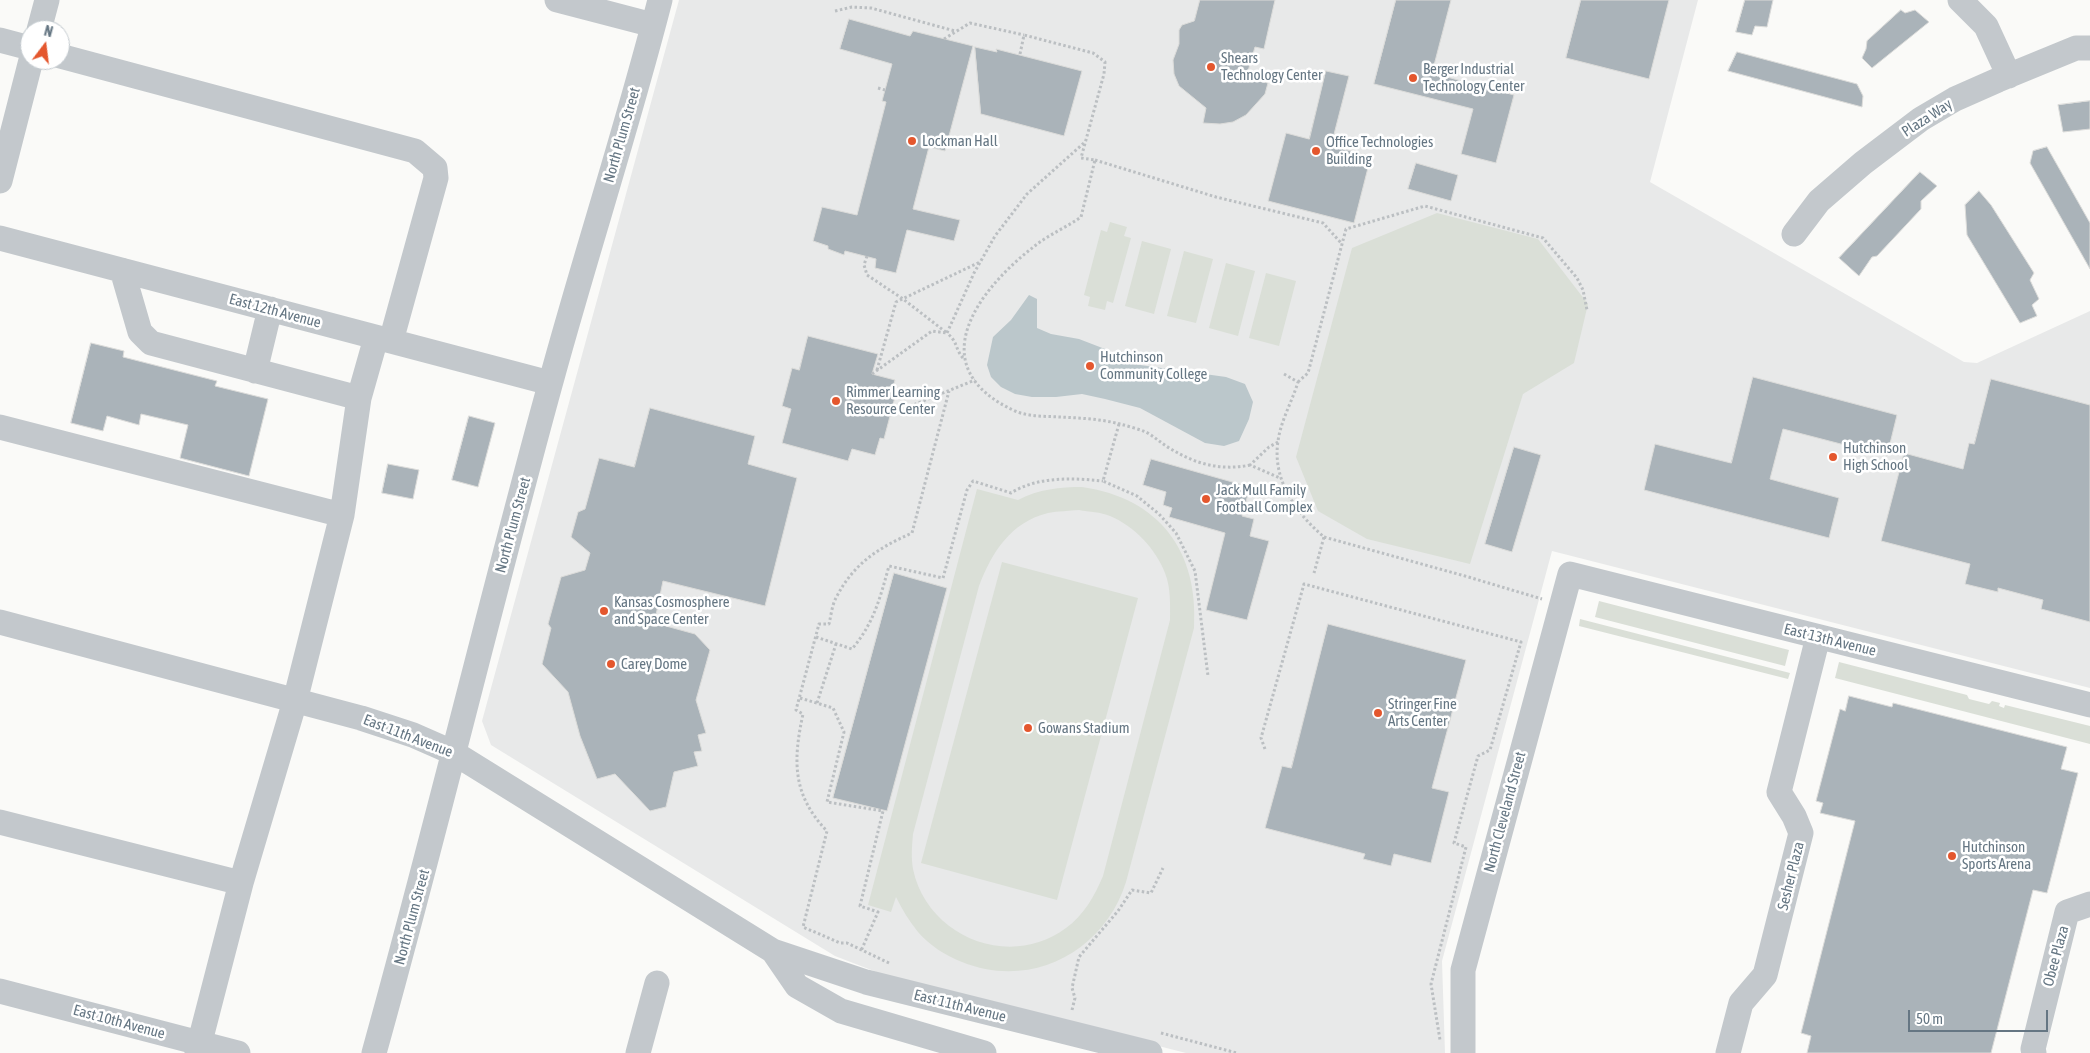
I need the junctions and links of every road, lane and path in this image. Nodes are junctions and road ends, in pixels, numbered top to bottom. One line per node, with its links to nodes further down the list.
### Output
1 (47, 0): 6 (street)
2 (557, 0): 7 (street)
3 (660, 0): 7 (street, North Plum Street)
4 (1960, 0): 17 (street)
5 (834, 11): 8 (path)
6 (42, 20)
7 (653, 25): 41 (street, North Plum Street)
8 (955, 32): 9 (path); 10 (path)
9 (1024, 36): 14 (path); 20 (path)
10 (944, 39)
11 (0, 40): 12 (street)
12 (20, 45)
13 (2090, 48): 17 (street, Plaza Way)
14 (1020, 54)
15 (70, 59): 33 (street)
16 (28, 70): 22 (street)
17 (2009, 76): 23 (street, Plaza Way)
18 (878, 88): 19 (path)
19 (885, 90)
20 (1086, 142): 21 (path); 27 (path)
21 (1095, 160): 25 (path); 34 (path)
22 (0, 181)
23 (1794, 234)
24 (0, 238): 28 (street, East 12th Avenue)
25 (1342, 244): 31 (path); 40 (path)
26 (867, 256): 29 (path)
27 (980, 262): 29 (path); 32 (path)
28 (122, 270): 30 (street, East 12th Avenue); 36 (street)
29 (903, 299): 32 (path); 35 (path)
30 (270, 310): 33 (street, East 12th Avenue); 36 (street)
31 (1587, 310)
32 (947, 333): 34 (path); 35 (path)
33 (384, 339): 41 (street, East 12th Avenue); 43 (street)
34 (963, 358): 39 (path)
35 (877, 370): 37 (path)
36 (255, 371): 43 (street)
37 (872, 374)
38 (1284, 374): 40 (path)
39 (975, 380): 42 (path); 45 (path)
40 (1298, 382): 47 (path)
41 (550, 383): 66 (street, North Plum Street)
42 (949, 391): 44 (path); 57 (path)
43 (359, 398): 51 (street)
44 (891, 414)
45 (1119, 424): 48 (path); 50 (path)
46 (0, 427): 51 (street)
47 (1278, 442): 48 (path); 49 (path)
48 (1250, 465): 49 (path)
49 (1281, 478): 52 (path)
50 (1103, 482): 59 (path); 60 (path)
51 (342, 515): 62 (street)
52 (1324, 537): 53 (path); 55 (path)
53 (1314, 573)
54 (1570, 574): 55 (street, North Cleveland Street); 58 (street, East 13th Avenue)
55 (1562, 605): 88 (street, North Cleveland Street)
56 (0, 622): 62 (street, East 11th Avenue)
57 (816, 637): 59 (path); 61 (path)
58 (1818, 637): 64 (street, East 13th Avenue); 89 (street, Sesher Plaza)
59 (836, 644): 63 (path)
60 (1208, 676)
61 (800, 698): 63 (path); 72 (path)
62 (295, 701): 66 (street, East 11th Avenue); 69 (street)
63 (817, 703): 72 (path)
64 (2090, 705)
65 (1265, 749): 80 (path)
66 (454, 753): 71 (street, East 11th Avenue); 84 (street, North Plum Street)
67 (0, 822): 69 (street)
68 (1163, 868): 77 (path)
69 (241, 883): 81 (street)
70 (2090, 904): 90 (street, Obee Plaza)
71 (773, 951): 79 (street, East 11th Avenue); 82 (street, East 11th Avenue)
72 (861, 951): 73 (path)
73 (896, 965)
74 (657, 983): 85 (street)
75 (0, 991): 81 (street, East 10th Avenue)
76 (1063, 1008): 77 (path)
77 (1072, 1010): 78 (path)
78 (1081, 1013)
79 (1152, 1042): 87 (path)
80 (1440, 1043)
81 (198, 1048): 83 (street, East 10th Avenue)
82 (942, 1048): 86 (street, East 11th Avenue)
83 (238, 1053)
84 (374, 1053)
85 (638, 1053)
86 (984, 1053)
87 (1237, 1053)
88 (1464, 1053)
89 (1728, 1053)
90 (2034, 1053)

